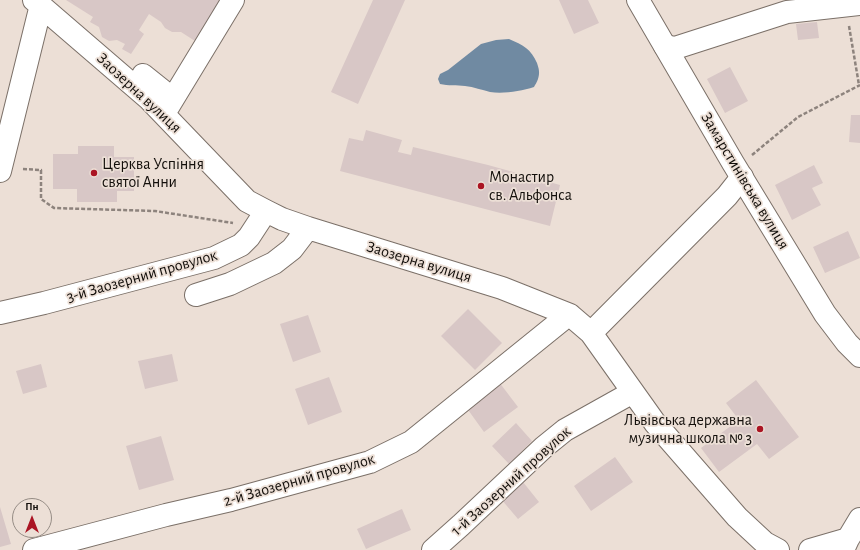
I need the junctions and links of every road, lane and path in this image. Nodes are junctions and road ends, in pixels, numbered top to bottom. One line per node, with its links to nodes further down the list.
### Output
1 (233, 0): 8 (street)
2 (638, 0): 6 (street, Замарстинівська вулиця)
3 (41, 2): 8 (street, Заозерна вулиця); 9 (street)
4 (853, 5): 5 (street); 7 (path)
5 (788, 6): 6 (street)
6 (665, 46): 10 (street, Замарстинівська вулиця)
7 (859, 85): 10 (path)
8 (168, 106): 11 (street, Заозерна вулиця)
9 (0, 169): 12 (path)
10 (738, 170): 17 (street); 18 (street, Замарстинівська вулиця)
11 (266, 211): 13 (street, Заозерна вулиця); 15 (street, 3-й Заозерний провулок)
12 (239, 224)
13 (308, 228): 14 (street); 16 (street, Заозерна вулиця)
14 (196, 295)
15 (0, 313)
16 (570, 315): 17 (street, Заозерна вулиця); 22 (street, 2-й Заозерний провулок)
17 (591, 332): 19 (street, Заозерна вулиця)
18 (860, 356)
19 (633, 392): 23 (street, 1-й Заозерний провулок); 24 (street, Заозерна вулиця)
20 (860, 518): 21 (street)
21 (845, 544): 25 (street)
22 (34, 550)
23 (433, 550)
24 (778, 550)
25 (810, 550)

